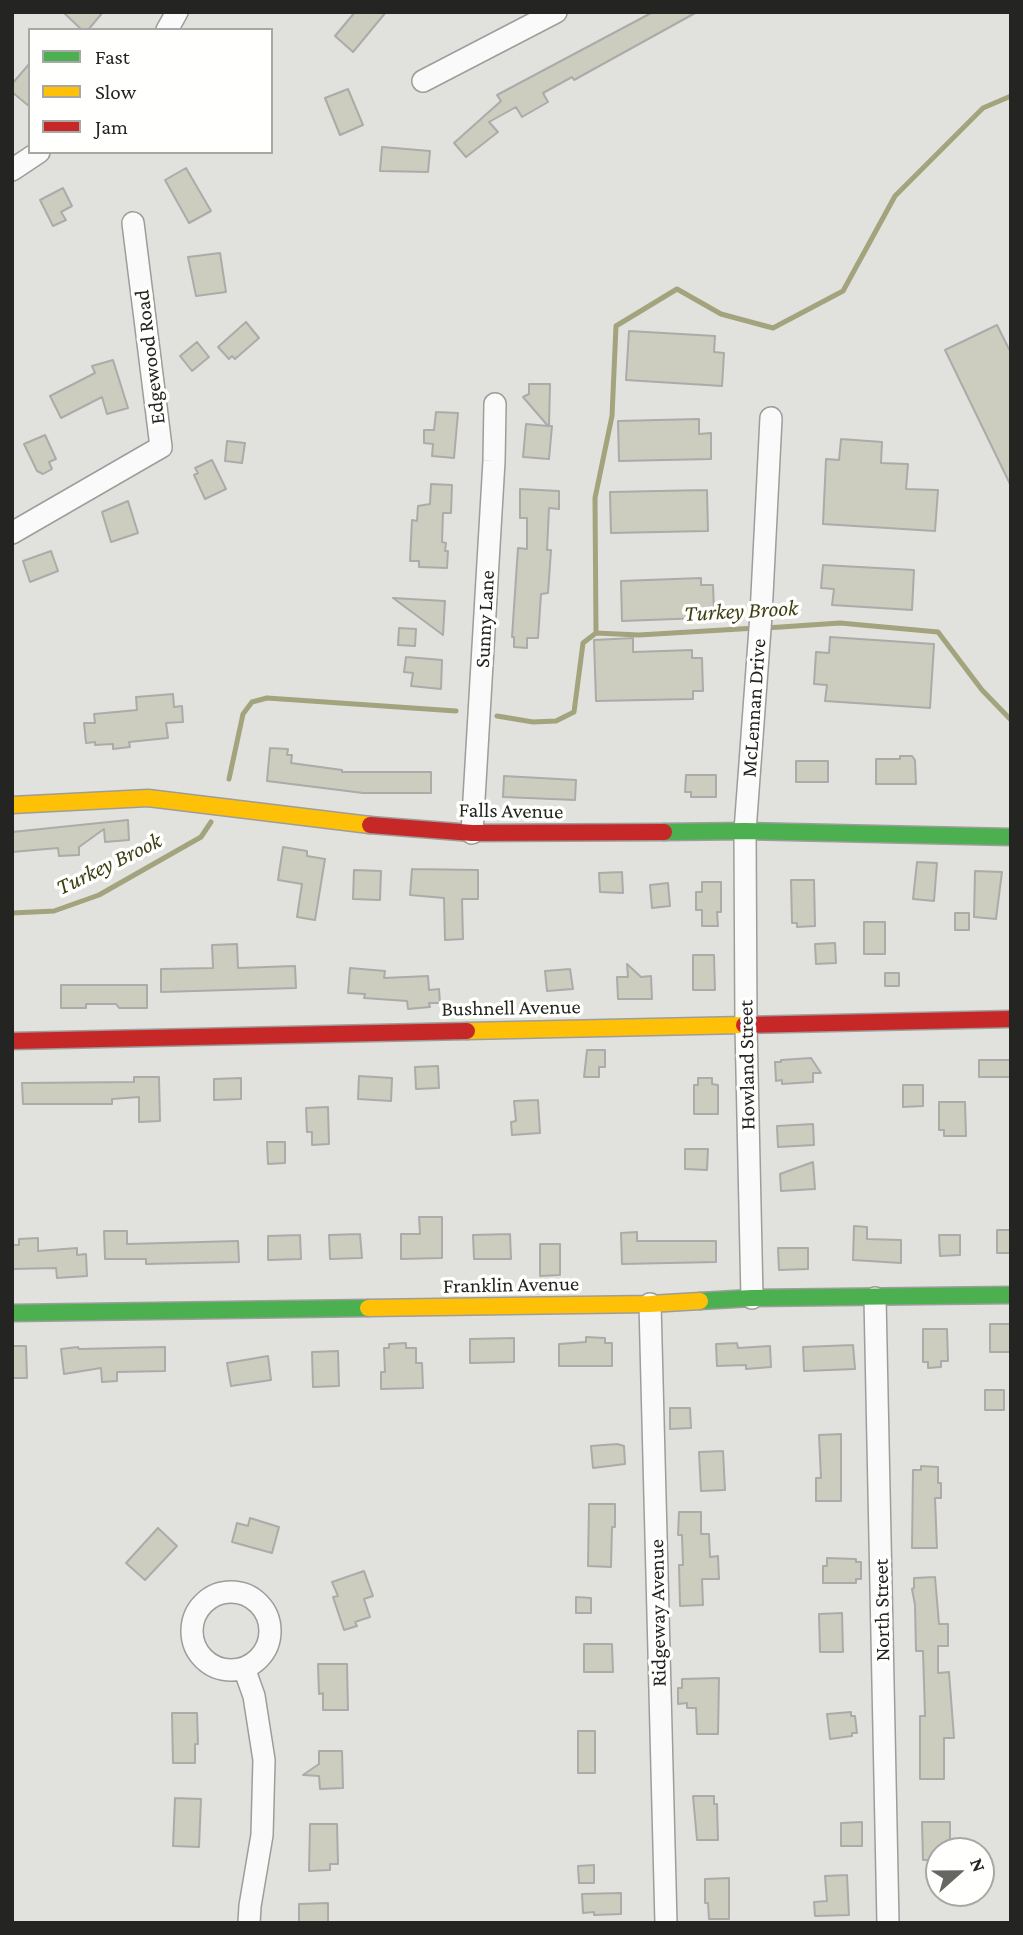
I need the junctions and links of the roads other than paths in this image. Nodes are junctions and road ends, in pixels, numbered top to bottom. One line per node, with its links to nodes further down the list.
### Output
1 (177, 12): 3 (street)
2 (556, 12): 4 (street)
3 (168, 28)
4 (424, 81)
5 (36, 154): 6 (street)
6 (12, 170)
7 (133, 223): 10 (street, Edgewood Road)
8 (495, 404): 13 (street, Sunny Lane)
9 (771, 418): 12 (street, McLennan Drive)
10 (12, 533)
11 (12, 805): 13 (street, Falls Avenue)
12 (745, 831): 13 (street, Falls Avenue); 14 (street, Falls Avenue); 16 (street, Howland Street)
13 (472, 833)
14 (1011, 837)
15 (1011, 1019): 16 (street, Bushnell Avenue)
16 (746, 1026): 17 (street, Bushnell Avenue); 19 (street, Howland Street)
17 (12, 1041)
18 (1011, 1295): 20 (street, Franklin Avenue)
19 (752, 1298): 20 (street, Franklin Avenue); 21 (street, Franklin Avenue)
20 (875, 1298): 26 (street, North Street)
21 (650, 1304): 22 (street, Franklin Avenue); 25 (street, Ridgeway Avenue)
22 (12, 1313)
23 (244, 1668): 24 (street)
24 (249, 1923)
25 (666, 1923)
26 (888, 1923)

